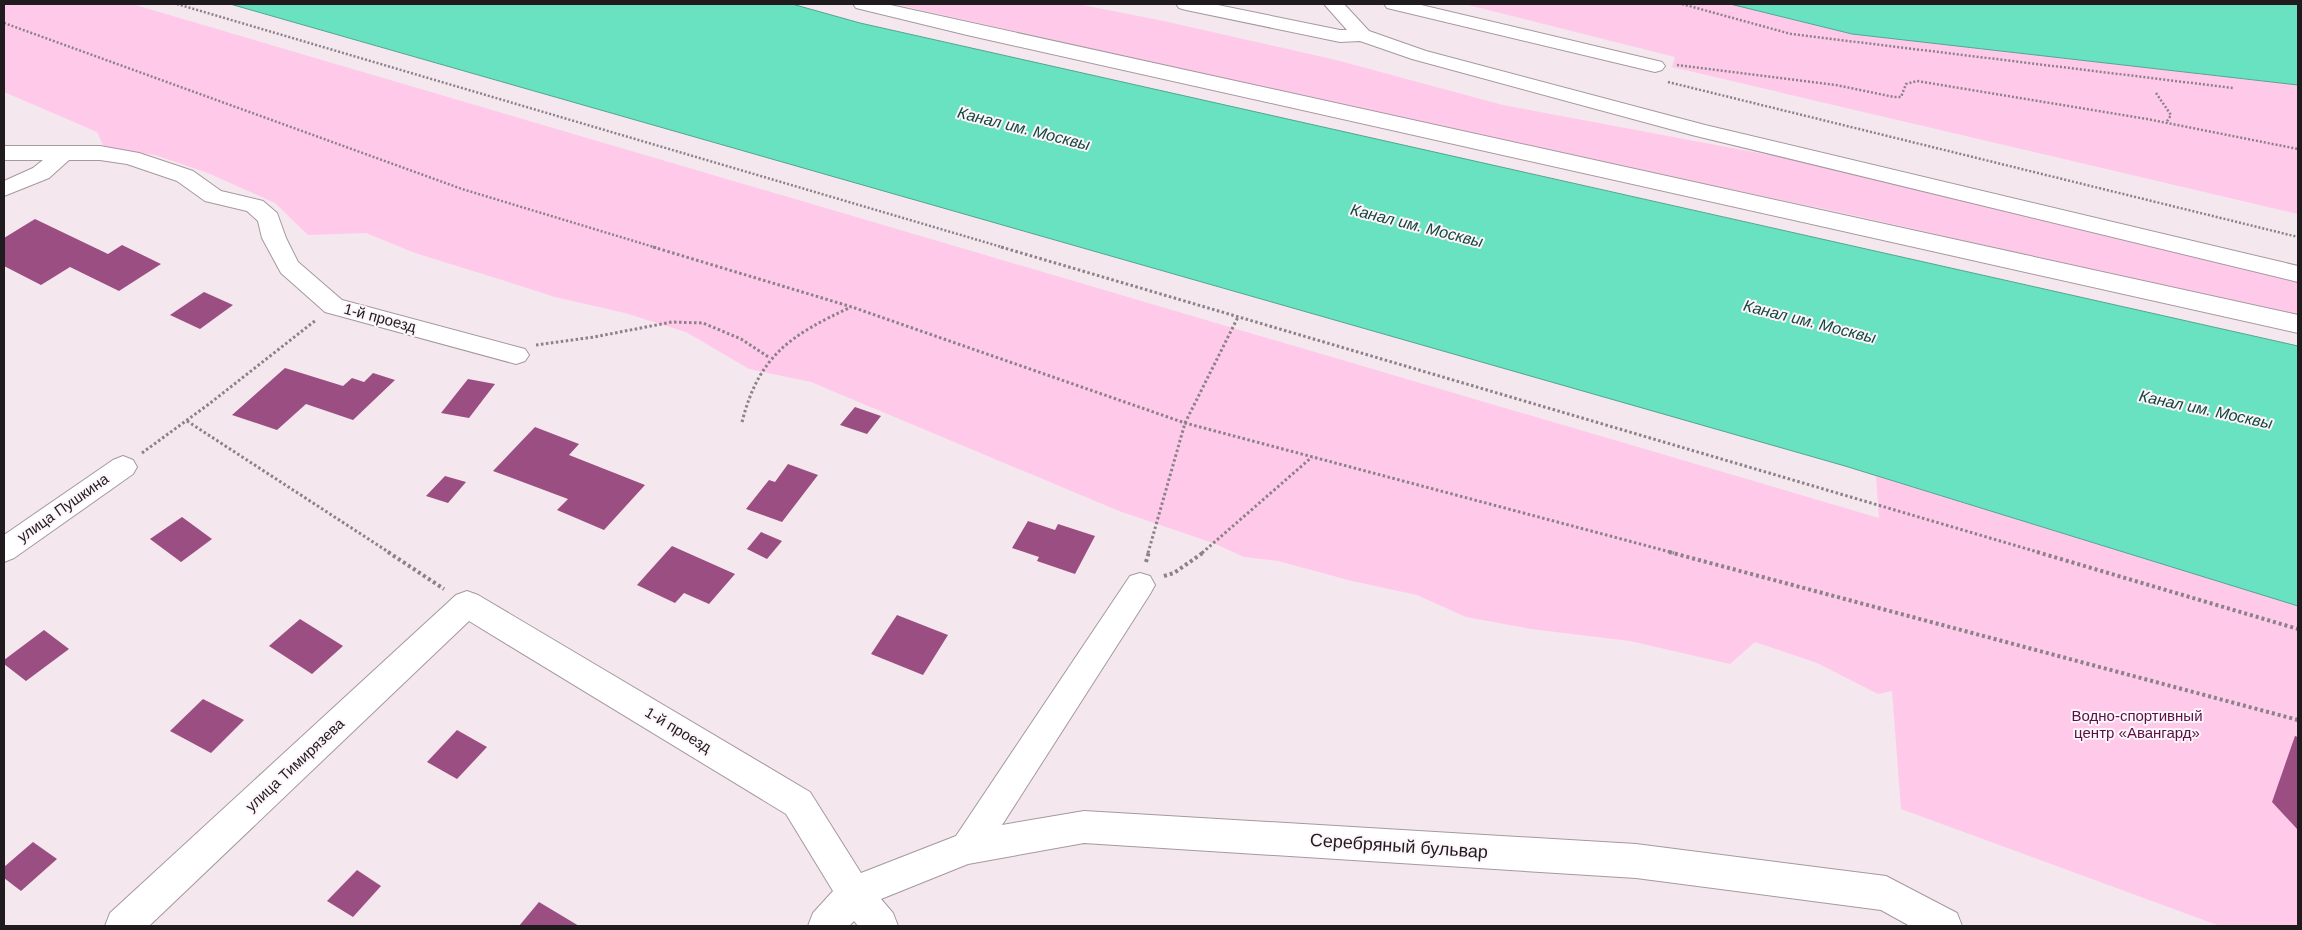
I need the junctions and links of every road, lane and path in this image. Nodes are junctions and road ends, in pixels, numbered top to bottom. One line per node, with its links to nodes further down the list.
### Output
1 (177, 4): 21 (path)
2 (863, 4): 22 (street)
3 (1186, 4): 8 (street)
4 (1334, 4): 8 (street)
5 (1394, 4): 9 (street)
6 (1682, 4): 10 (path)
7 (4, 23): 20 (path)
8 (1362, 35): 18 (street)
9 (1655, 66): 12 (path); 17 (path)
10 (2233, 88)
11 (2156, 93): 12 (path)
12 (2166, 123): 13 (path)
13 (2298, 149)
14 (63, 152): 15 (street, 1-й проезд); 16 (street); 19 (street, 1-й проезд)
15 (4, 153)
16 (4, 189)
17 (2298, 237)
18 (2298, 274)
19 (334, 306): 23 (street, 1-й проезд); 25 (path)
20 (852, 307): 24 (path); 27 (path)
21 (1238, 317): 27 (path); 33 (path)
22 (2298, 324)
23 (516, 355): 24 (path)
24 (770, 358): 26 (path)
25 (187, 421): 29 (path); 32 (path)
26 (742, 422)
27 (1185, 423): 28 (path); 31 (path)
28 (1312, 457): 31 (path); 34 (path)
29 (123, 467): 30 (street, улица Пушкина)
30 (4, 550)
31 (1140, 585): 35 (street)
32 (467, 604): 36 (street, 1-й проезд); 37 (street, улица Тимирязева)
33 (2298, 629)
34 (2298, 720)
35 (968, 848): 36 (street, Серебряный бульвар); 40 (street, Серебряный бульвар)
36 (854, 893): 38 (street); 39 (street, 1-й проезд)
37 (123, 926)
38 (826, 926)
39 (880, 926)
40 (1944, 926)

